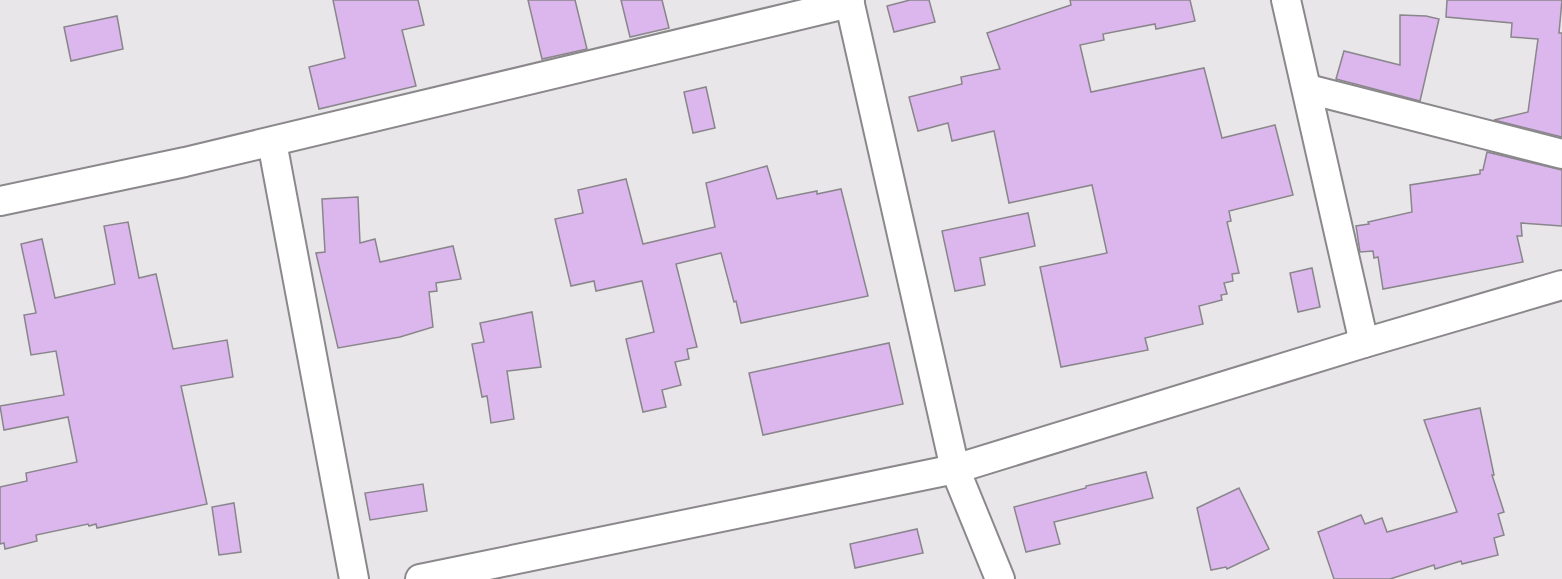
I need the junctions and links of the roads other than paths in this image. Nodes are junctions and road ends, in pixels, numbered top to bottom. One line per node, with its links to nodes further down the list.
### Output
1 (1286, 0): 3 (street)
2 (850, 2): 4 (street); 9 (street)
3 (1308, 89): 5 (street); 8 (street)
4 (272, 142): 6 (street); 10 (street)
5 (1562, 154)
6 (0, 201)
7 (1562, 285): 8 (street)
8 (1364, 344): 9 (street)
9 (955, 470): 11 (street); 12 (street)
10 (354, 579)
11 (420, 579)
12 (1000, 579)

